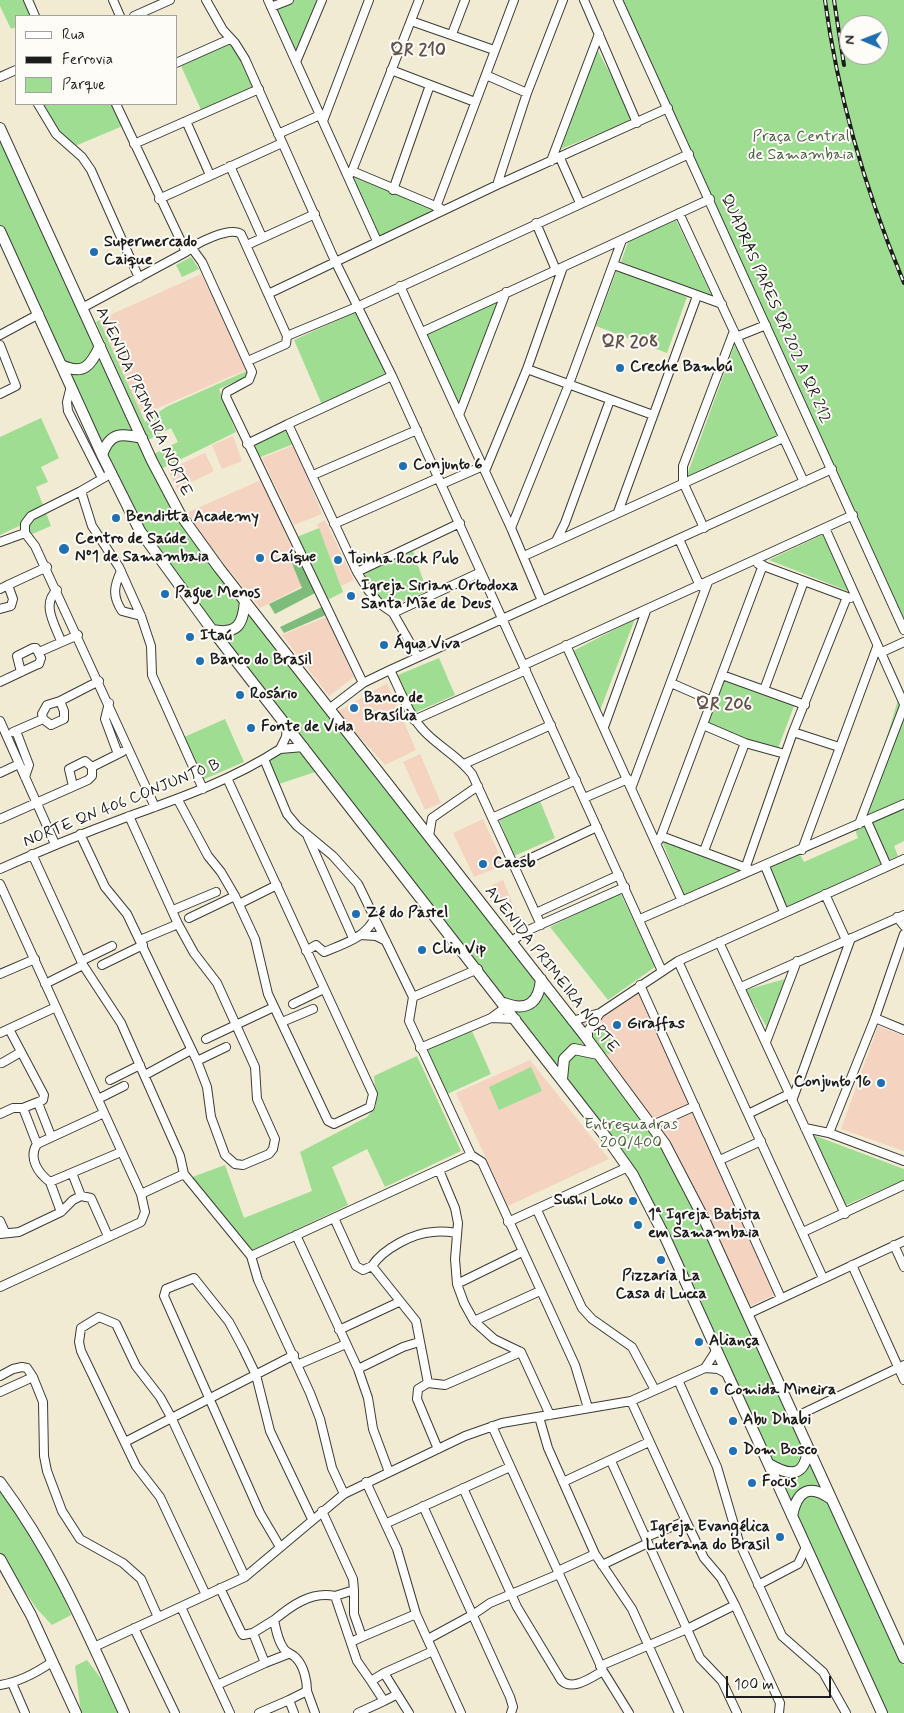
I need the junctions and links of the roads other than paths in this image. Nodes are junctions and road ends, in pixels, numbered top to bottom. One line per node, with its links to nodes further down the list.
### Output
1 (113, 0): 16 (street)
2 (170, 0): 17 (street)
3 (206, 0): 21 (street)
4 (289, 0): 14 (street)
5 (322, 0): 24 (street)
6 (369, 0): 36 (street)
7 (419, 0): 18 (street)
8 (465, 0): 19 (street)
9 (514, 0): 22 (street)
10 (563, 0): 31 (street)
11 (584, 0): 20 (street)
12 (618, 0): 35 (street, QUADRAS PARES QR 202 A QR 212)
13 (30, 1): 15 (street)
14 (270, 4): 24 (street)
15 (35, 15)
16 (120, 15)
17 (139, 15)
18 (411, 21): 19 (street); 26 (street)
19 (452, 34): 22 (street)
20 (599, 34): 38 (street); 44 (street)
21 (230, 39): 23 (street); 30 (street)
22 (494, 50): 27 (street)
23 (178, 62)
24 (296, 62): 36 (street)
25 (15, 70): 28 (street)
26 (391, 70): 29 (street); 46 (street)
27 (486, 75): 31 (street); 32 (street)
28 (0, 77)
29 (430, 85): 32 (street); 49 (street)
30 (258, 89): 37 (street); 40 (street)
31 (527, 93): 48 (street)
32 (474, 102): 53 (street)
33 (39, 105): 67 (street)
34 (116, 105): 42 (street)
35 (668, 108): 38 (street); 43 (street, QUADRAS PARES QR 202 A QR 212)
36 (322, 118): 40 (street); 46 (street)
37 (186, 121): 42 (street); 47 (street)
38 (637, 123): 44 (street)
39 (0, 128): 74 (main road, AVENIDA PRIMEIRA NORTE)
40 (278, 134): 41 (street)
41 (282, 143): 45 (street); 56 (street)
42 (134, 144): 50 (street)
43 (688, 154): 51 (street, QUADRAS PARES QR 202 A QR 212); 52 (street)
44 (555, 160): 48 (street); 52 (street)
45 (230, 166): 47 (street); 59 (street)
46 (350, 174): 49 (street); 61 (street)
47 (210, 175): 50 (street)
48 (497, 186): 54 (street)
49 (393, 190): 53 (street)
50 (159, 199): 63 (street)
51 (710, 199): 55 (street); 76 (street, QUADRAS PARES QR 202 A QR 212)
52 (580, 203): 57 (street)
53 (436, 207): 54 (street)
54 (447, 210): 61 (street)
55 (679, 213): 60 (street); 72 (street)
56 (315, 214): 59 (street); 64 (street)
57 (536, 223): 66 (street); 68 (street)
58 (0, 231): 75 (main road)
59 (262, 238): 62 (street)
60 (622, 240): 65 (street); 66 (street)
61 (378, 241): 64 (street)
62 (246, 245): 63 (street); 70 (street)
63 (189, 249): 67 (street); 83 (street)
64 (335, 261): 70 (street); 73 (street)
65 (614, 265): 71 (street); 87 (street)
66 (560, 268): 69 (street); 85 (street)
67 (139, 278): 74 (street)
68 (400, 286): 73 (street); 77 (street)
69 (506, 292): 77 (street); 91 (street)
70 (268, 294): 80 (street)
71 (697, 296): 72 (street); 92 (street)
72 (722, 304): 78 (street)
73 (359, 306): 80 (street); 86 (street)
74 (82, 308): 82 (main road, AVENIDA PRIMEIRA NORTE)
75 (39, 314): 79 (street); 84 (main road)
76 (766, 326): 78 (street); 100 (street, QUADRAS PARES QR 202 A QR 212)
77 (422, 332): 91 (street)
78 (735, 334): 96 (street); 105 (street)
79 (0, 335)
80 (287, 336): 83 (street)
81 (0, 345): 89 (street)
82 (100, 346): 84 (main road); 95 (main road, AVENIDA PRIMEIRA NORTE)
83 (248, 361): 97 (street)
84 (61, 365): 88 (main road)
85 (526, 369): 87 (street); 99 (street)
86 (392, 376): 93 (street); 94 (street)
87 (569, 384): 90 (street); 112 (street)
88 (71, 386): 98 (main road); 103 (street)
89 (0, 394)
90 (610, 400): 92 (street); 116 (street)
91 (459, 415): 99 (street)
92 (653, 415): 108 (street)
93 (288, 424): 97 (street); 102 (street)
94 (417, 430): 102 (street); 104 (street)
95 (142, 438): 98 (main road); 133 (main road, AVENIDA PRIMEIRA NORTE)
96 (783, 438): 105 (street); 106 (street)
97 (247, 444): 156 (street)
98 (102, 455): 101 (main road)
99 (484, 468): 104 (street); 112 (street)
100 (832, 469): 106 (street); 109 (street, QUADRAS PARES QR 202 A QR 212)
101 (112, 472): 103 (street); 140 (main road)
102 (312, 475): 111 (street)
103 (102, 478): 107 (street)
104 (440, 481): 110 (street); 111 (street)
105 (683, 482): 108 (street); 113 (street)
106 (804, 482): 113 (street)
107 (81, 491): 115 (street); 123 (street)
108 (618, 512): 116 (street)
109 (853, 515): 114 (street); 141 (street, QUADRAS PARES QR 202 A QR 212)
110 (460, 523): 124 (street); 125 (street)
111 (334, 524): 124 (street)
112 (512, 528): 119 (street)
113 (704, 528): 117 (street)
114 (825, 528): 120 (street); 132 (street)
115 (25, 533): 118 (street); 122 (street)
116 (557, 539): 119 (street)
117 (679, 539): 127 (street); 134 (street)
118 (0, 542)
119 (524, 556): 134 (street)
120 (752, 562): 121 (street); 127 (street)
121 (762, 565): 126 (street); 152 (street)
122 (47, 567): 128 (street); 130 (street)
123 (121, 571): 138 (street); 138 (street)
124 (357, 572): 137 (street)
125 (481, 572): 137 (street); 139 (street)
126 (804, 581): 131 (street); 157 (street)
127 (704, 584): 136 (street); 155 (street)
128 (8, 585): 129 (street); 135 (street)
129 (0, 589)
130 (58, 590): 142 (street); 143 (street)
131 (847, 597): 132 (street); 161 (street)
132 (857, 600): 146 (street)
133 (245, 601): 140 (main road); 163 (main road, AVENIDA PRIMEIRA NORTE)
134 (542, 601): 139 (street)
135 (0, 610)
136 (646, 611): 145 (street); 170 (street)
137 (393, 613): 148 (street)
138 (141, 616): 192 (street)
139 (502, 619): 148 (street); 149 (street)
140 (212, 630): 167 (main road)
141 (904, 630)
142 (78, 635): 143 (street); 153 (street)
143 (61, 641): 147 (street)
144 (904, 642): 146 (street)
145 (566, 645): 149 (street); 170 (street)
146 (878, 650): 162 (street); 176 (street)
147 (40, 652): 151 (street); 151 (street)
148 (418, 657): 150 (street)
149 (525, 668): 165 (street); 168 (street)
150 (390, 670): 156 (street); 165 (street)
151 (22, 672): 154 (street)
152 (722, 675): 157 (street); 159 (street)
153 (98, 681): 158 (street); 160 (street)
154 (0, 682)
155 (671, 683): 159 (street); 189 (street)
156 (363, 684): 163 (street)
157 (764, 690): 161 (street)
158 (60, 701): 164 (street); 164 (street)
159 (712, 701): 169 (street)
160 (109, 703): 178 (street); 179 (street)
161 (805, 705): 172 (street)
162 (904, 705): 202 (street)
163 (329, 709): 206 (main road, AVENIDA PRIMEIRA NORTE)
164 (43, 719): 171 (street)
165 (414, 720): 183 (street)
166 (0, 721): 173 (street)
167 (287, 725): 175 (main road); 177 (street)
168 (551, 725): 183 (street); 188 (street)
169 (703, 725): 174 (street); 207 (street)
170 (604, 727): 189 (street)
171 (16, 731): 173 (street); 186 (street)
172 (793, 732): 176 (street); 180 (street)
173 (7, 734): 182 (street)
174 (745, 743): 180 (street); 210 (street)
175 (304, 747): 177 (street, NORTE QN 406 CONJUNTO B); 254 (main road)
176 (839, 747): 209 (street)
177 (280, 749): 181 (street, NORTE QN 406 CONJUNTO B)
178 (129, 750): 179 (street); 197 (street)
179 (118, 754): 184 (street)
180 (785, 754): 219 (street)
181 (264, 759): 187 (street, NORTE QN 406 CONJUNTO B); 204 (street)
182 (19, 764): 185 (street); 186 (street)
183 (464, 764): 191 (street)
184 (92, 767): 190 (street); 190 (street)
185 (0, 773)
186 (25, 777): 195 (street)
187 (227, 778): 192 (street, NORTE QN 406 CONJUNTO B); 222 (street)
188 (576, 780): 193 (street); 199 (street)
189 (630, 782): 193 (street); 207 (street)
190 (73, 786): 195 (street)
191 (478, 786): 199 (street); 206 (street)
192 (203, 789): 194 (street, NORTE QN 406 CONJUNTO B)
193 (584, 798): 203 (street)
194 (178, 800): 197 (street, NORTE QN 406 CONJUNTO B); 226 (street)
195 (38, 803): 200 (street); 208 (street)
196 (904, 804): 201 (street)
197 (155, 807): 198 (street, NORTE QN 406 CONJUNTO B)
198 (129, 816): 205 (street, NORTE QN 406 CONJUNTO B); 229 (street)
199 (492, 818): 215 (street)
200 (0, 819)
201 (867, 821): 202 (street); 217 (street)
202 (859, 824): 209 (street)
203 (597, 827): 215 (street); 220 (street)
204 (306, 833): 212 (street); 214 (street)
205 (80, 834): 208 (street, NORTE QN 406 CONJUNTO B); 246 (street)
206 (429, 836): 244 (main road, AVENIDA PRIMEIRA NORTE)
207 (659, 839): 210 (street); 227 (street)
208 (54, 844): 211 (street, NORTE QN 406 CONJUNTO B)
209 (802, 850): 216 (street)
210 (704, 852): 219 (street)
211 (32, 854): 218 (street, NORTE QN 406 CONJUNTO B); 252 (street)
212 (332, 856): 214 (street); 233 (street)
213 (904, 859): 217 (street)
214 (322, 865): 241 (street)
215 (514, 866): 231 (street)
216 (765, 866): 219 (street); 230 (street)
217 (887, 866): 225 (street)
218 (0, 870)
219 (749, 870): 227 (street)
220 (619, 875): 223 (street); 231 (street)
221 (0, 884): 249 (street)
222 (277, 885): 228 (street); 248 (street)
223 (625, 887): 235 (street); 237 (street)
224 (216, 892): 229 (street)
225 (825, 894): 230 (street); 242 (street)
226 (235, 896): 228 (street); 234 (street)
227 (682, 901): 235 (street)
228 (239, 904): 266 (street)
229 (172, 910): 236 (street)
230 (784, 912): 245 (street)
231 (536, 913): 237 (street)
232 (901, 916): 238 (street); 242 (street)
233 (375, 917): 240 (street); 243 (street)
234 (189, 918)
235 (640, 919): 255 (street)
236 (178, 924): 246 (street); 274 (street)
237 (541, 926): 244 (street)
238 (904, 926)
239 (904, 934): 270 (street)
240 (361, 935): 241 (street); 243 (street)
241 (353, 938): 248 (street)
242 (848, 939): 251 (street); 293 (street)
243 (386, 941): 262 (street)
244 (510, 942): 257 (main road, AVENIDA PRIMEIRA NORTE)
245 (719, 942): 250 (street); 260 (street)
246 (142, 943): 253 (street); 283 (street)
247 (112, 946): 252 (street)
248 (306, 951): 261 (street)
249 (34, 959): 256 (street); 258 (street)
250 (678, 961): 255 (street); 300 (street)
251 (797, 961): 260 (street); 280 (street)
252 (82, 963): 258 (street); 288 (street)
253 (102, 965)
254 (478, 969): 262 (street); 264 (main road)
255 (662, 971): 259 (street)
256 (0, 974)
257 (541, 979): 264 (main road); 272 (main road, AVENIDA PRIMEIRA NORTE)
258 (46, 984): 265 (street)
259 (640, 985): 268 (street); 296 (street)
260 (741, 987): 280 (street)
261 (324, 989): 263 (street); 273 (street)
262 (413, 997): 282 (street)
263 (293, 1004)
264 (505, 1005): 269 (street); 271 (main road)
265 (56, 1007): 275 (street); 294 (street)
266 (274, 1007): 273 (street); 274 (street)
267 (313, 1009): 273 (street)
268 (600, 1014): 272 (street); 279 (street)
269 (491, 1018): 271 (street); 282 (street)
270 (875, 1018): 276 (street); 303 (street)
271 (516, 1019): 290 (main road)
272 (572, 1021): 279 (main road, AVENIDA PRIMEIRA NORTE)
273 (282, 1022)
274 (236, 1023): 278 (street); 286 (street)
275 (8, 1029): 277 (street); 284 (street)
276 (904, 1030)
277 (0, 1033)
278 (206, 1039)
279 (588, 1040): 285 (main road, AVENIDA PRIMEIRA NORTE)
280 (766, 1042): 293 (street)
281 (226, 1047): 286 (street)
282 (420, 1048): 308 (street)
283 (191, 1050): 286 (street); 289 (street)
284 (21, 1052): 287 (street); 295 (street)
285 (598, 1054): 290 (main road); 301 (main road, AVENIDA PRIMEIRA NORTE)
286 (197, 1061)
287 (1, 1062)
288 (140, 1065): 289 (street); 291 (street)
289 (144, 1075): 314 (street)
290 (562, 1079): 311 (main road)
291 (110, 1080)
292 (124, 1086): 294 (street)
293 (791, 1097): 300 (street); 302 (street)
294 (98, 1099): 298 (street)
295 (38, 1102): 297 (street); 304 (street)
296 (695, 1106): 301 (street); 309 (street)
297 (23, 1108): 299 (street); 306 (street)
298 (104, 1113): 304 (street); 307 (street)
299 (0, 1114)
300 (748, 1114): 305 (street)
301 (653, 1126): 344 (main road, AVENIDA PRIMEIRA NORTE)
302 (805, 1128): 303 (street); 321 (street)
303 (829, 1133): 310 (street)
304 (51, 1136): 306 (street)
305 (761, 1141): 309 (street); 325 (street)
306 (37, 1144): 315 (street)
307 (121, 1152): 313 (street); 317 (street)
308 (471, 1155): 312 (street); 324 (street)
309 (720, 1160): 342 (street)
310 (904, 1161)
311 (628, 1167): 319 (street); 349 (main road)
312 (439, 1170): 322 (street); 327 (street)
313 (72, 1174): 315 (street); 318 (street)
314 (184, 1174): 317 (street); 333 (street)
315 (50, 1182): 320 (street)
316 (904, 1185): 321 (street)
317 (141, 1194): 329 (street)
318 (81, 1196): 320 (street); 329 (street)
319 (537, 1210): 324 (street); 363 (street)
320 (61, 1212): 326 (street)
321 (845, 1214): 325 (street)
322 (334, 1218): 328 (street); 335 (street)
323 (0, 1221): 326 (street)
324 (508, 1222): 332 (street)
325 (803, 1232): 338 (street)
326 (2, 1233)
327 (458, 1233): 335 (street); 339 (street)
328 (296, 1235): 333 (street); 346 (street)
329 (108, 1236): 340 (street)
330 (904, 1241): 331 (street)
331 (894, 1245): 334 (street); 336 (street)
332 (522, 1252): 339 (street); 341 (street)
333 (251, 1256): 351 (street)
334 (852, 1265): 338 (street); 353 (street)
335 (372, 1266): 343 (street)
336 (904, 1267)
337 (0, 1276): 340 (street)
338 (823, 1278): 342 (street)
339 (458, 1284): 345 (street)
340 (2, 1286)
341 (540, 1291): 345 (street); 367 (street)
342 (781, 1298): 344 (street)
343 (399, 1302): 346 (street); 347 (street)
344 (748, 1314): 371 (main road, AVENIDA PRIMEIRA NORTE)
345 (474, 1320): 350 (street)
346 (339, 1330): 348 (street)
347 (419, 1342): 355 (street); 362 (street)
348 (346, 1344): 352 (street); 355 (street)
349 (716, 1351): 354 (street); 356 (main road)
350 (520, 1352): 362 (street); 368 (street)
351 (294, 1355): 352 (street); 357 (street)
352 (297, 1365): 385 (street)
353 (901, 1367): 361 (street); 371 (street)
354 (706, 1368): 356 (street); 360 (street)
355 (358, 1369): 380 (street)
356 (727, 1374): 378 (main road)
357 (256, 1375): 365 (street); 365 (street); 390 (street)
358 (0, 1376): 359 (street)
359 (33, 1377): 364 (street); 413 (street)
360 (678, 1380): 363 (street); 403 (street)
361 (904, 1380)
362 (428, 1383): 376 (street)
363 (655, 1390): 366 (street)
364 (0, 1392)
365 (210, 1399): 369 (street); 394 (street)
366 (631, 1401): 367 (street); 374 (street)
367 (588, 1408): 368 (street)
368 (550, 1415): 370 (street)
369 (171, 1417): 373 (street); 373 (street); 402 (street)
370 (539, 1417): 372 (street); 383 (street)
371 (795, 1417): 375 (main road, AVENIDA PRIMEIRA NORTE)
372 (492, 1426): 376 (street); 379 (street)
373 (126, 1442): 407 (street)
374 (649, 1442): 377 (street); 391 (street)
375 (808, 1446): 378 (main road); 386 (main road, AVENIDA PRIMEIRA NORTE)
376 (438, 1449): 380 (street)
377 (611, 1461): 383 (street); 393 (street)
378 (768, 1464): 389 (main road)
379 (510, 1467): 384 (street); 401 (street)
380 (389, 1472): 382 (street)
381 (0, 1482): 422 (main road)
382 (366, 1482): 385 (street); 392 (street)
383 (563, 1482): 396 (street)
384 (463, 1488): 387 (street); 406 (street)
385 (344, 1494): 388 (street)
386 (832, 1499): 389 (main road); 425 (main road, AVENIDA PRIMEIRA NORTE)
387 (423, 1506): 392 (street); 412 (street)
388 (322, 1511): 390 (street); 405 (street)
389 (792, 1516): 395 (main road)
390 (312, 1519): 394 (street)
391 (686, 1521): 393 (street); 409 (street)
392 (387, 1523): 411 (street)
393 (647, 1540): 399 (street); 416 (street)
394 (280, 1547): 402 (street)
395 (806, 1547): 398 (street); 400 (main road)
396 (595, 1554): 399 (street); 401 (street)
397 (0, 1559): 427 (main road)
398 (798, 1564): 400 (street); 403 (street)
399 (602, 1565): 421 (street)
400 (815, 1567): 455 (main road)
401 (558, 1572): 406 (street); 428 (street)
402 (245, 1576): 404 (street)
403 (758, 1585): 454 (street)
404 (220, 1588): 407 (street); 417 (street)
405 (354, 1590): 408 (street); 418 (street)
406 (512, 1595): 412 (street); 428 (street)
407 (206, 1596): 410 (street)
408 (335, 1596): 414 (street); 420 (street)
409 (736, 1605): 416 (street); 453 (street)
410 (181, 1607): 413 (street); 433 (street)
411 (416, 1614): 418 (street); 419 (street)
412 (474, 1614): 419 (street); 449 (street)
413 (158, 1617): 415 (street)
414 (274, 1620): 417 (street); 424 (street)
415 (134, 1628): 422 (street); 441 (street)
416 (687, 1628): 421 (street); 452 (street)
417 (253, 1632): 426 (street)
418 (362, 1637): 420 (street)
419 (428, 1639): 423 (street)
420 (351, 1642): 430 (street)
421 (649, 1645): 428 (street); 451 (street)
422 (94, 1647): 440 (main road)
423 (433, 1651): 429 (street); 448 (street)
424 (288, 1654): 426 (street); 434 (street)
425 (904, 1658)
426 (266, 1663): 433 (street)
427 (54, 1667): 431 (street); 439 (main road)
428 (602, 1668): 450 (street)
429 (384, 1673): 430 (street); 435 (street)
430 (371, 1681): 437 (street)
431 (12, 1683): 432 (street); 438 (street)
432 (0, 1685)
433 (217, 1685): 442 (street)
434 (307, 1692): 436 (street); 445 (street)
435 (396, 1695): 437 (street); 447 (street)
436 (289, 1700): 443 (street); 444 (street)
437 (384, 1701): 446 (street)
438 (25, 1713)
439 (76, 1713)
440 (124, 1713)
441 (175, 1713)
442 (230, 1713)
443 (260, 1713)
444 (294, 1713)
445 (315, 1713)
446 (358, 1713)
447 (409, 1713)
448 (461, 1713)
449 (511, 1713)
450 (629, 1713)
451 (679, 1713)
452 (737, 1713)
453 (779, 1713)
454 (846, 1713)
455 (882, 1713)

